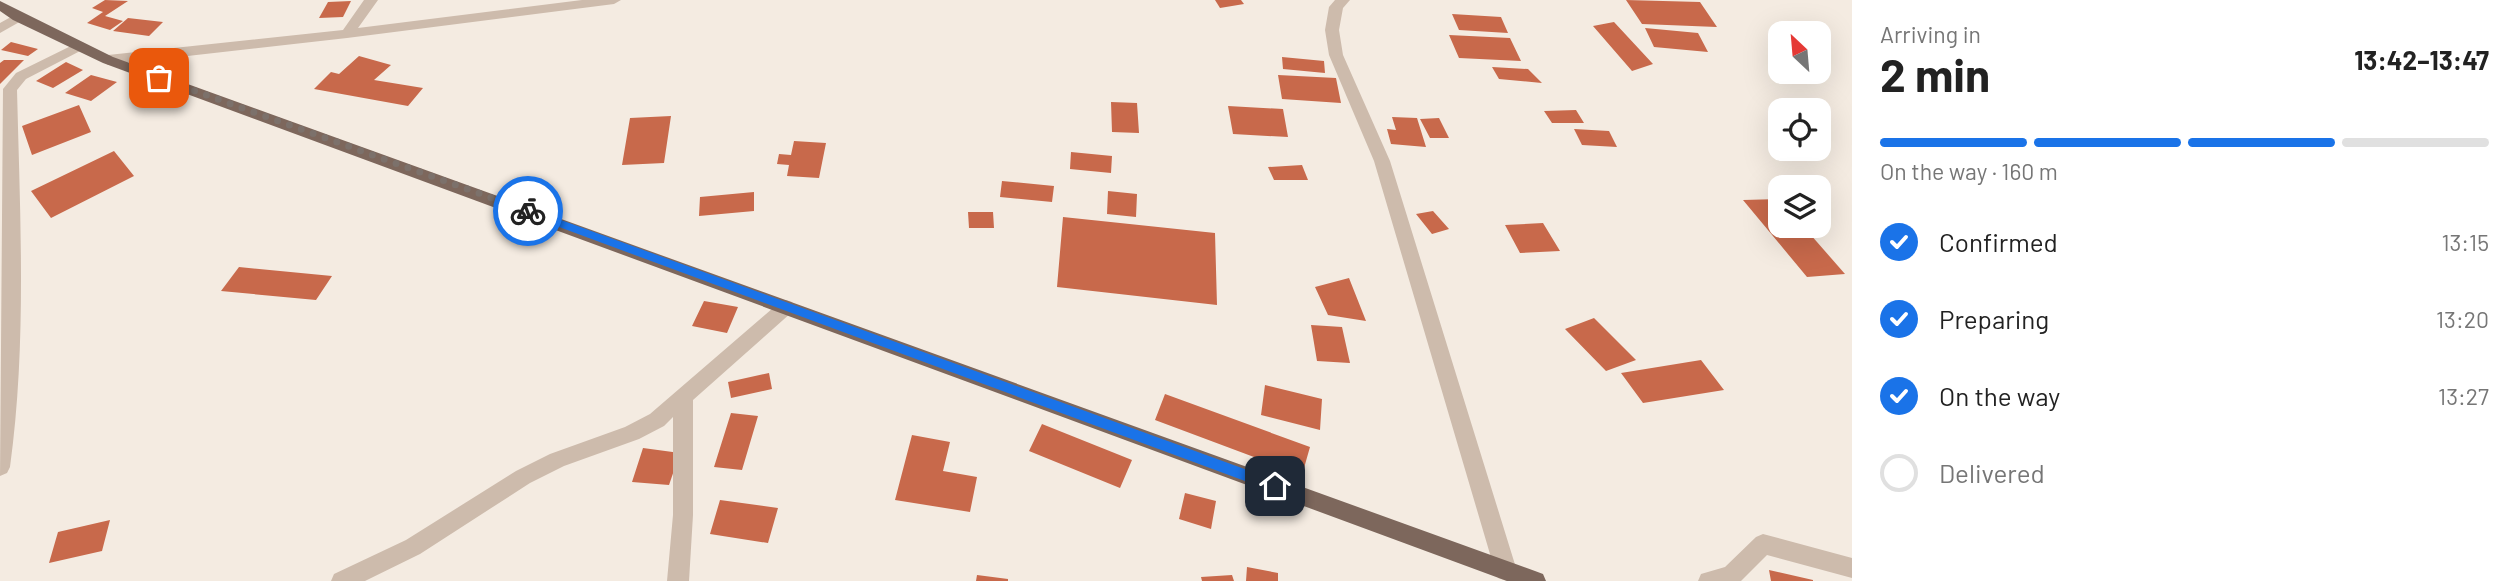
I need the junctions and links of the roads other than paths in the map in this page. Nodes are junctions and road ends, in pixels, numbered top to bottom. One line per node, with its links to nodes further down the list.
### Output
1 (371, 0): 7 (street)
2 (614, 0): 7 (street)
3 (1343, 0): 14 (street)
4 (0, 5): 5 (main road)
5 (18, 17): 6 (street); 8 (main road)
6 (0, 29)
7 (346, 34): 9 (street)
8 (79, 47): 9 (main road); 12 (street)
9 (108, 60): 10 (main road)
10 (786, 307): 11 (street); 14 (main road)
11 (682, 397): 15 (street); 16 (street)
12 (0, 467)
13 (1852, 568): 18 (street)
14 (1506, 571): 17 (main road)
15 (342, 581)
16 (678, 581)
17 (1535, 581)
18 (1709, 581)

